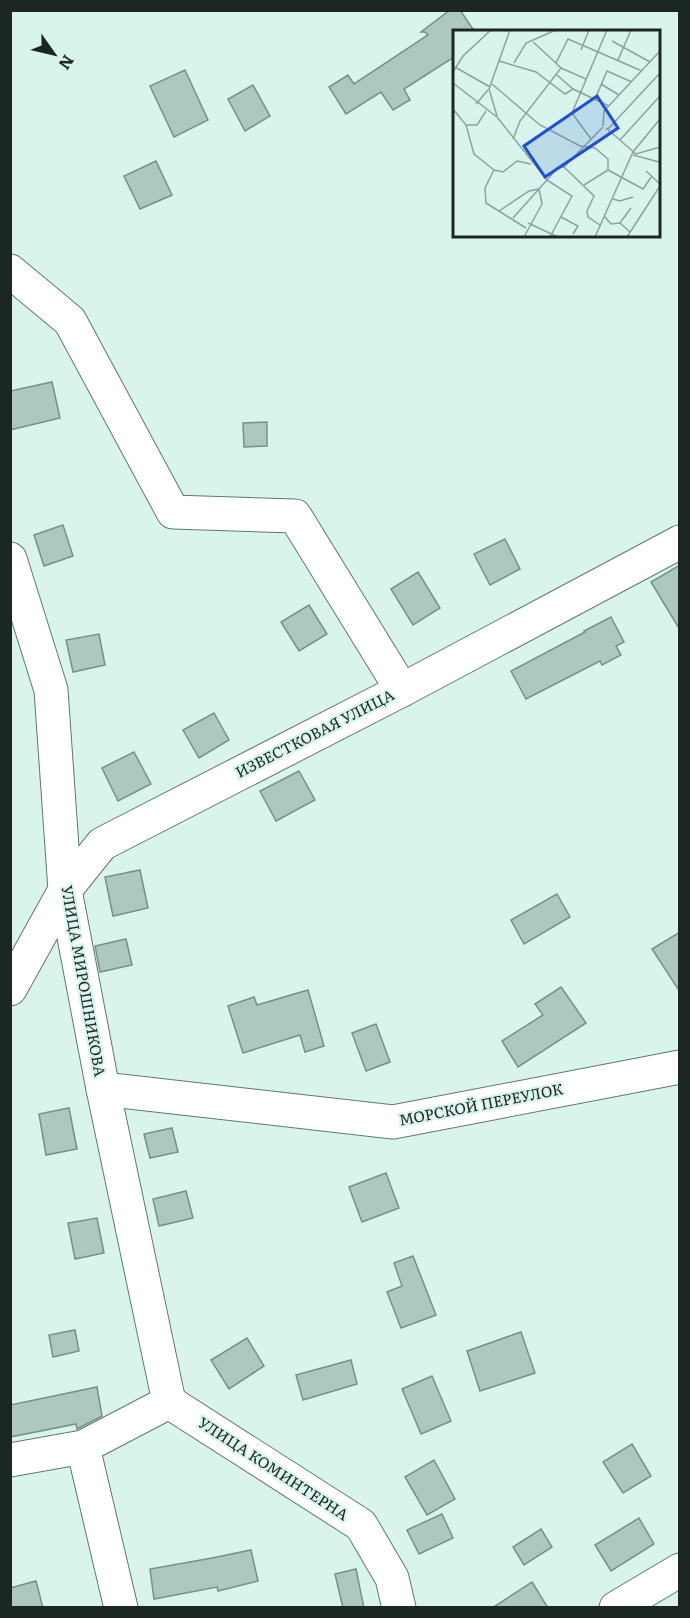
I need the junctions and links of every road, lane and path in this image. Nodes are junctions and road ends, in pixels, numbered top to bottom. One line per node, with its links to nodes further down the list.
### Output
1 (10, 271): 4 (street)
2 (680, 542): 4 (street, ИЗВЕСТКОВАЯ УЛИЦА)
3 (10, 559): 5 (street, УЛИЦА МИРОШНИКОВА)
4 (402, 690): 5 (street, ИЗВЕСТКОВАЯ УЛИЦА)
5 (65, 890): 6 (street, ИЗВЕСТКОВАЯ УЛИЦА); 8 (street, УЛИЦА МИРОШНИКОВА)
6 (10, 989)
7 (680, 1066): 8 (street, МОРСКОЙ ПЕРЕУЛОК)
8 (103, 1089): 9 (street, УЛИЦА МИРОШНИКОВА)
9 (170, 1402): 10 (street); 14 (street, УЛИЦА КОМИНТЕРНА)
10 (83, 1447): 11 (street); 13 (street)
11 (10, 1460)
12 (678, 1572): 15 (street)
13 (121, 1608)
14 (399, 1608)
15 (616, 1608)

